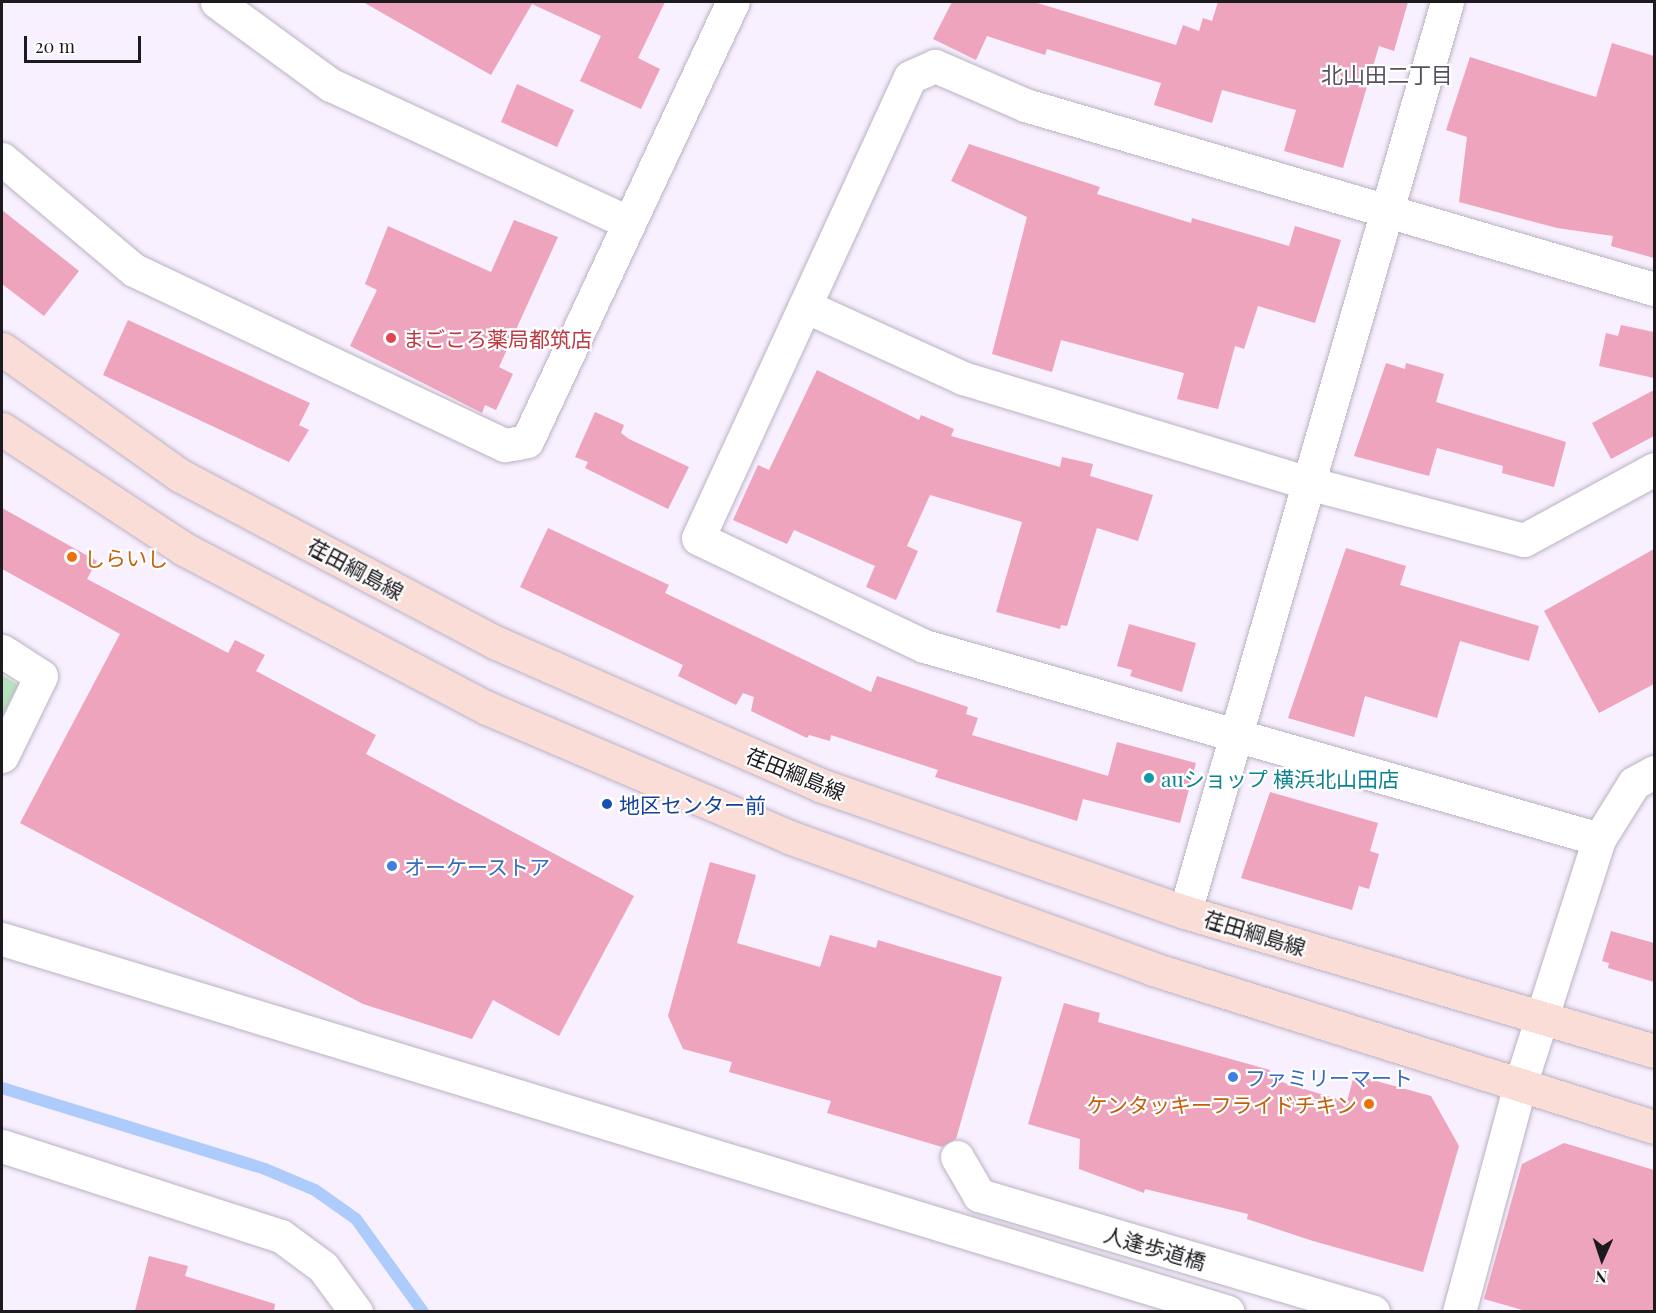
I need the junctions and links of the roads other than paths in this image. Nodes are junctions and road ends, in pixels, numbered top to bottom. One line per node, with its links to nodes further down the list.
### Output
1 (217, 2): 6 (street)
2 (733, 2): 6 (street)
3 (1447, 2): 5 (street)
4 (2, 159): 6 (street)
5 (1387, 213): 7 (street); 8 (street); 12 (street)
6 (629, 223)
7 (1654, 289)
8 (806, 306): 12 (street); 14 (street)
9 (2, 349): 18 (main road, 荏田綱島線)
10 (2, 429): 22 (main road)
11 (1654, 469): 12 (street)
12 (1308, 483): 14 (street)
13 (2, 651): 15 (street)
14 (1235, 738): 17 (street); 18 (street)
15 (2, 756)
16 (1654, 772): 17 (street)
17 (1599, 839): 20 (street)
18 (1185, 912): 20 (main road, 荏田綱島線)
19 (2, 939): 27 (street)
20 (1541, 1018): 21 (main road, 荏田綱島線); 22 (street)
21 (1654, 1051)
22 (1520, 1085): 23 (main road); 29 (street)
23 (1654, 1127)
24 (2, 1146): 26 (street)
25 (957, 1157): 28 (street, 人逢歩道橋)
26 (356, 1311)
27 (1228, 1311)
28 (1373, 1311)
29 (1459, 1311)

